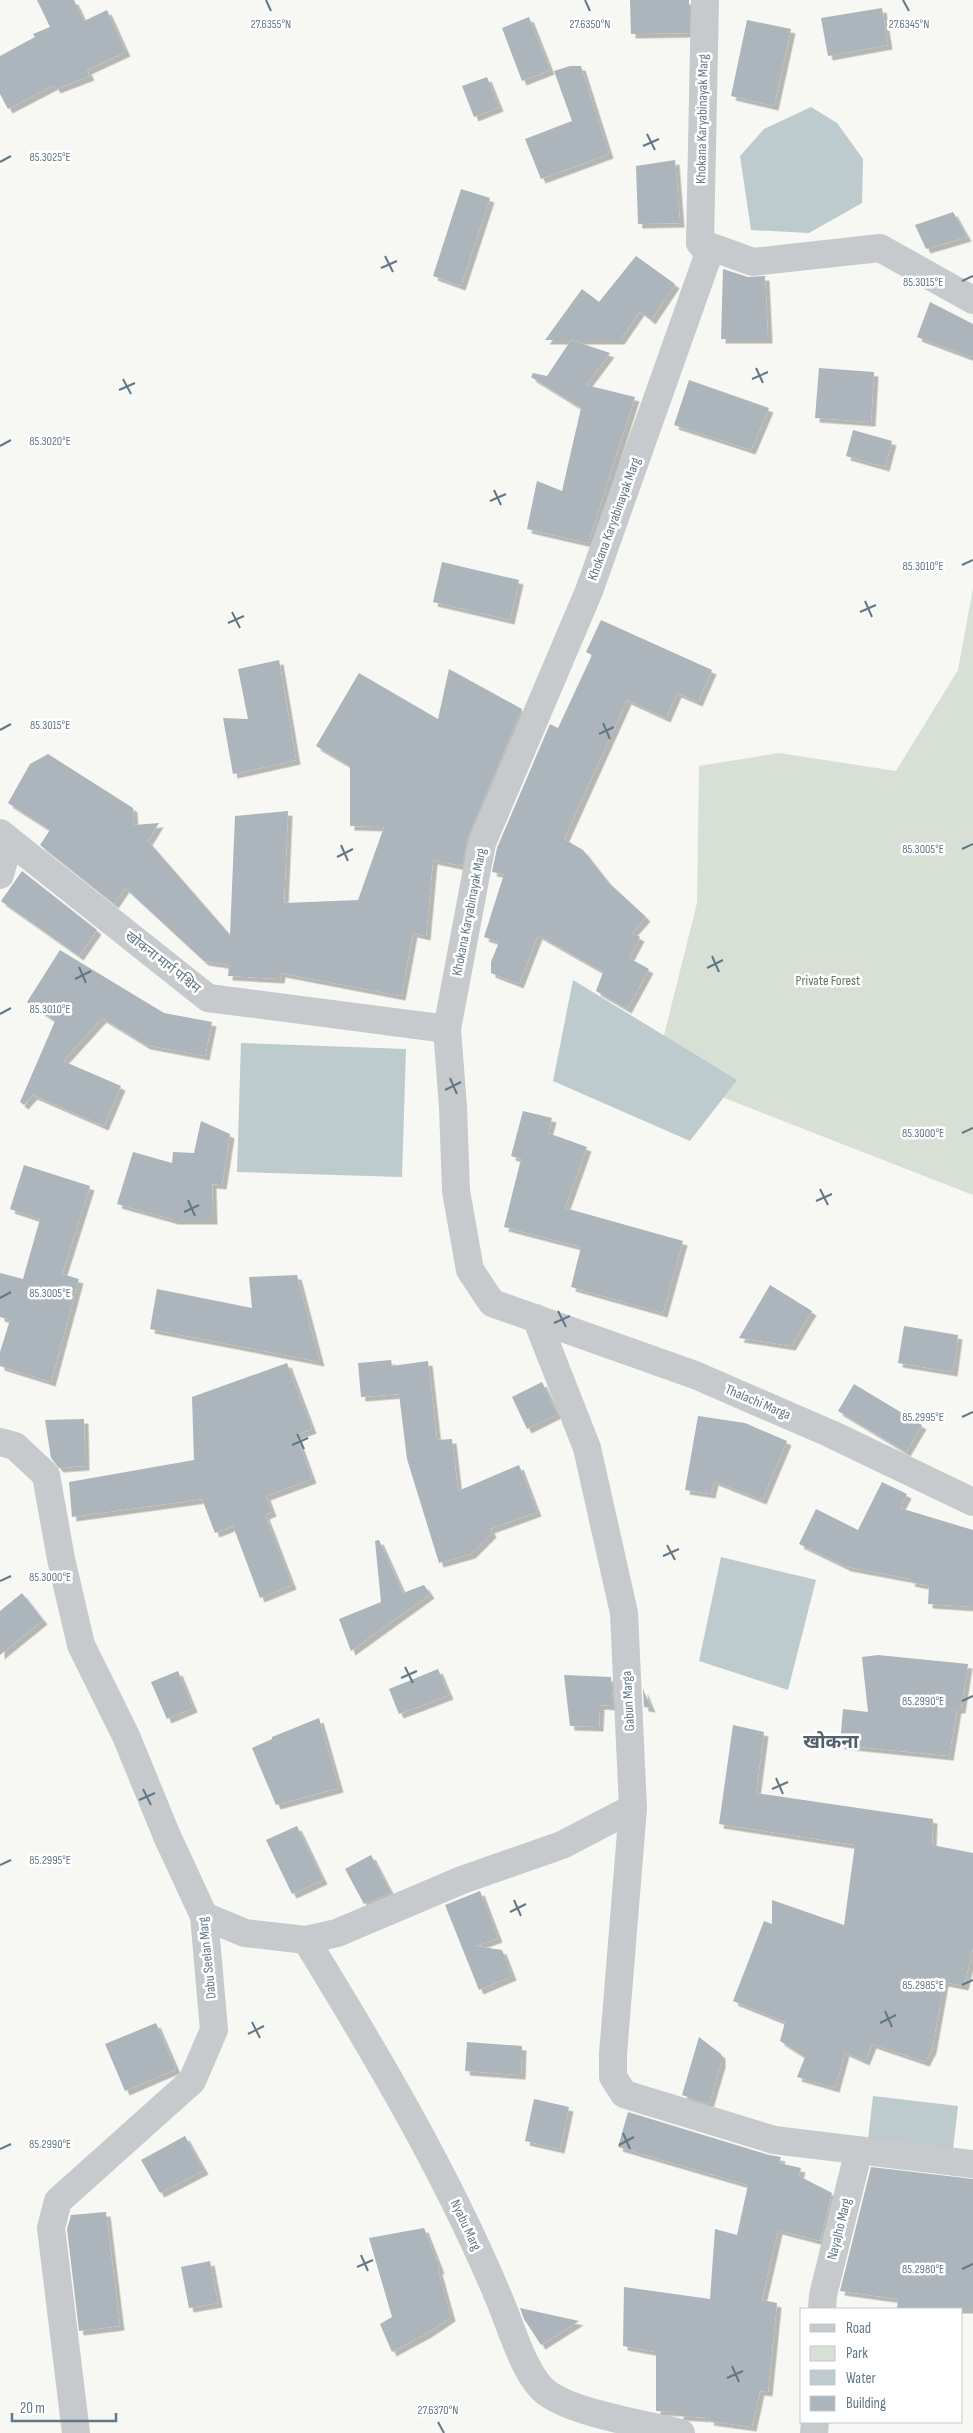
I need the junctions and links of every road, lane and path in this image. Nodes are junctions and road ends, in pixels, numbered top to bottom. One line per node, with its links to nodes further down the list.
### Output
1 (705, 0): 2 (street, Khokana Karyabinayak Marg)
2 (700, 243): 3 (street); 6 (street, Khokana Karyabinayak Marg)
3 (973, 300)
4 (5, 837): 5 (street); 6 (street, खोकना मार्ग पश्चिम)
5 (0, 875)
6 (446, 1029): 7 (street, Thalachi Marga)
7 (536, 1318): 9 (street, Thalachi Marga); 10 (street, Gabun Marga)
8 (0, 1442): 11 (street, Dabu Seelan Marg)
9 (973, 1502)
10 (633, 1808): 12 (street); 13 (street, Gabun Marga)
11 (204, 1916): 12 (street); 16 (street, Dabu Seelan Marg)
12 (306, 1940): 17 (street, Nyabu Marg)
13 (859, 2150): 14 (street); 15 (street, NayaJho Marg)
14 (973, 2164)
15 (822, 2308)
16 (76, 2433)
17 (681, 2433)

